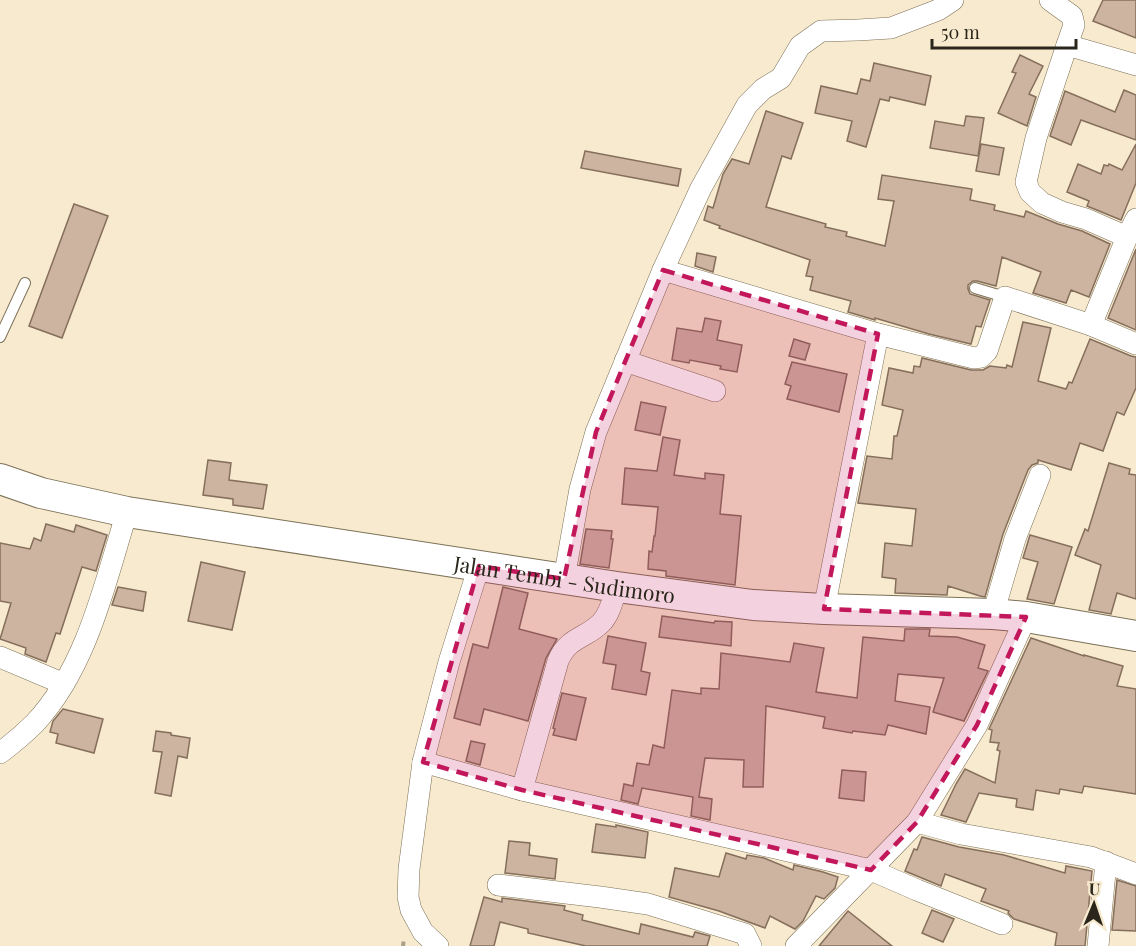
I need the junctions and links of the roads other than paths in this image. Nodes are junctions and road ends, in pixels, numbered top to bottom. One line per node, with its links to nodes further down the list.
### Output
1 (953, 0): 6 (street)
2 (1050, 0): 3 (street)
3 (1067, 45): 4 (street); 5 (street)
4 (1136, 65)
5 (1131, 228): 10 (street)
6 (663, 270): 11 (street); 14 (street)
7 (25, 283): 12 (lane)
8 (975, 288): 9 (lane)
9 (1005, 297): 10 (street); 11 (street)
10 (1091, 325): 13 (street)
11 (878, 334): 22 (street)
12 (0, 337)
13 (1136, 344)
14 (625, 361): 15 (street); 20 (street)
15 (715, 391)
16 (1040, 476): 23 (street)
17 (0, 479): 18 (main road, Jalan Tembi - Sudimoro)
18 (127, 512): 19 (main road, Jalan Tembi - Sudimoro); 27 (street)
19 (479, 566): 20 (main road, Jalan Tembi - Sudimoro); 29 (street)
20 (564, 579): 21 (main road, Jalan Tembi - Sudimoro)
21 (617, 587): 22 (main road, Jalan Tembi - Sudimoro); 30 (street)
22 (824, 609): 23 (main road, Jalan Tembi - Sudimoro)
23 (993, 614): 24 (main road, Jalan Tembi - Sudimoro)
24 (1026, 617): 25 (main road, Jalan Tembi - Sudimoro); 31 (street)
25 (1136, 636)
26 (0, 657): 27 (street)
27 (64, 684): 28 (street)
28 (0, 753)
29 (423, 762): 30 (street); 37 (street)
30 (522, 790): 33 (street)
31 (917, 822): 32 (street); 33 (street)
32 (1106, 862): 34 (street); 40 (street)
33 (871, 870): 36 (street); 39 (street)
34 (1136, 874)
35 (498, 885): 38 (street)
36 (1002, 924)
37 (438, 946)
38 (752, 946)
39 (796, 946)
40 (1098, 946)

